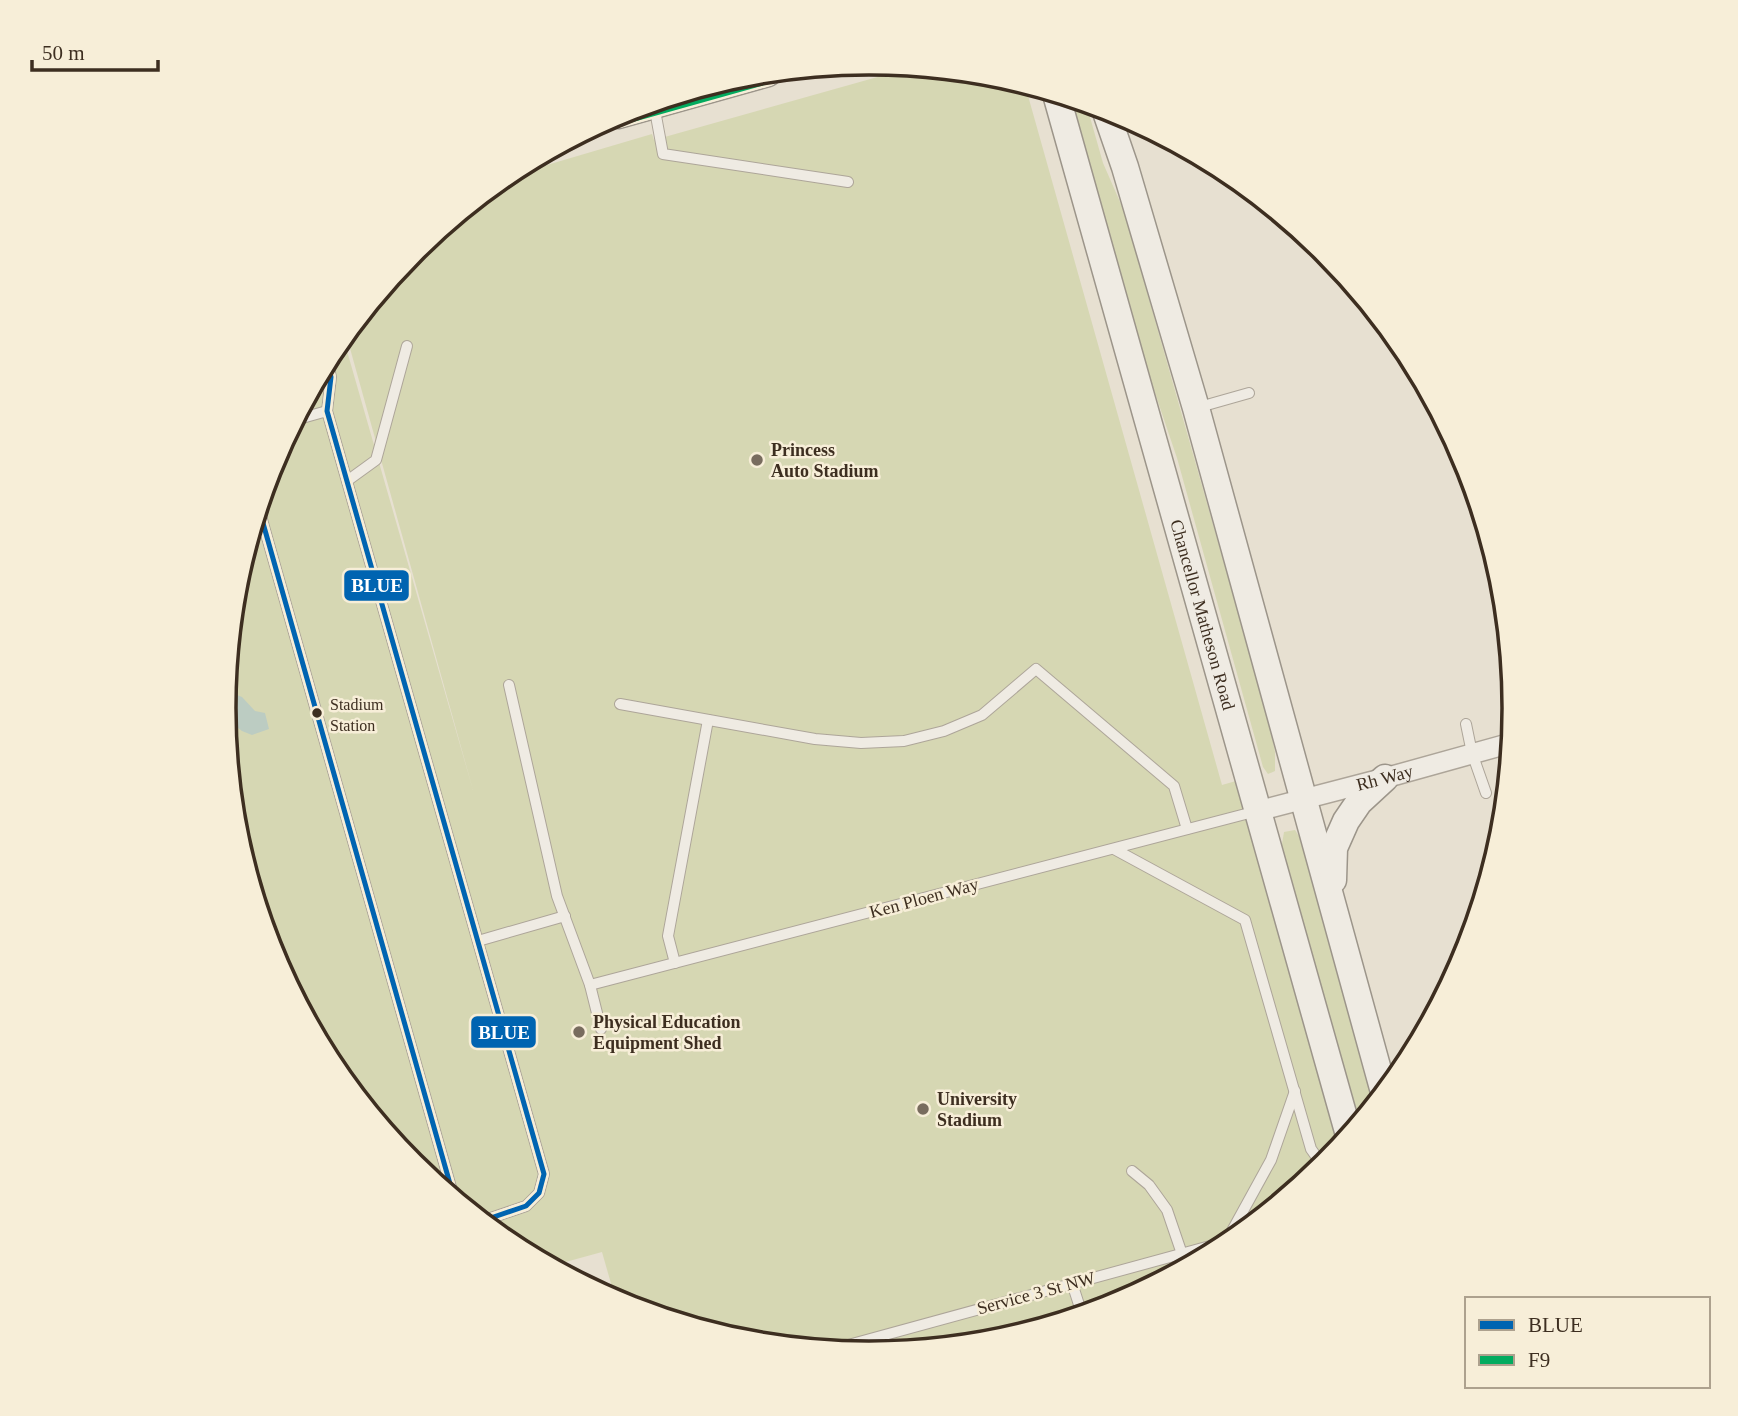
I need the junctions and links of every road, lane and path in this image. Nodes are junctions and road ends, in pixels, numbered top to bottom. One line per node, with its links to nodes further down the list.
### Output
1 (1059, 105): 22 (main road, Chancellor Matheson Road)
2 (655, 113): 4 (lane)
3 (1110, 123): 8 (main road)
4 (848, 182)
5 (407, 346): 11 (lane)
6 (331, 376): 9 (lane)
7 (1249, 393): 8 (lane)
8 (1196, 408): 21 (main road)
9 (327, 411): 10 (lane); 11 (lane)
10 (308, 416)
11 (347, 481): 27 (lane)
12 (264, 526): 36 (lane)
13 (509, 685): 26 (lane)
14 (620, 704): 15 (lane)
15 (708, 720): 23 (lane); 28 (lane)
16 (1466, 724): 18 (lane)
17 (1500, 746): 18 (street, Rh Way)
18 (1472, 753): 19 (street, Rh Way); 20 (lane)
19 (1385, 778): 21 (street, Rh Way); 25 (main road)
20 (1486, 793)
21 (1303, 799): 22 (street, Rh Way); 25 (main road)
22 (1258, 811): 23 (lane, Ken Ploen Way); 33 (main road, Chancellor Matheson Road)
23 (1187, 829): 24 (lane, Ken Ploen Way)
24 (1114, 849): 28 (lane, Ken Ploen Way); 32 (lane)
25 (1332, 906): 31 (main road)
26 (565, 916): 27 (lane); 29 (lane)
27 (478, 941): 37 (lane)
28 (675, 963): 29 (lane, Ken Ploen Way)
29 (590, 985): 30 (lane)
30 (601, 1029)
31 (1381, 1080)
32 (1295, 1091): 34 (lane); 38 (lane)
33 (1346, 1124)
34 (1316, 1155)
35 (1132, 1171): 40 (lane)
36 (449, 1181)
37 (494, 1217)
38 (1237, 1223)
39 (1194, 1250): 40 (lane, Service 3 St NW)
40 (1182, 1254): 41 (lane, Service 3 St NW)
41 (1072, 1283): 42 (lane); 43 (lane, Service 3 St NW)
42 (1079, 1305)
43 (864, 1341)

